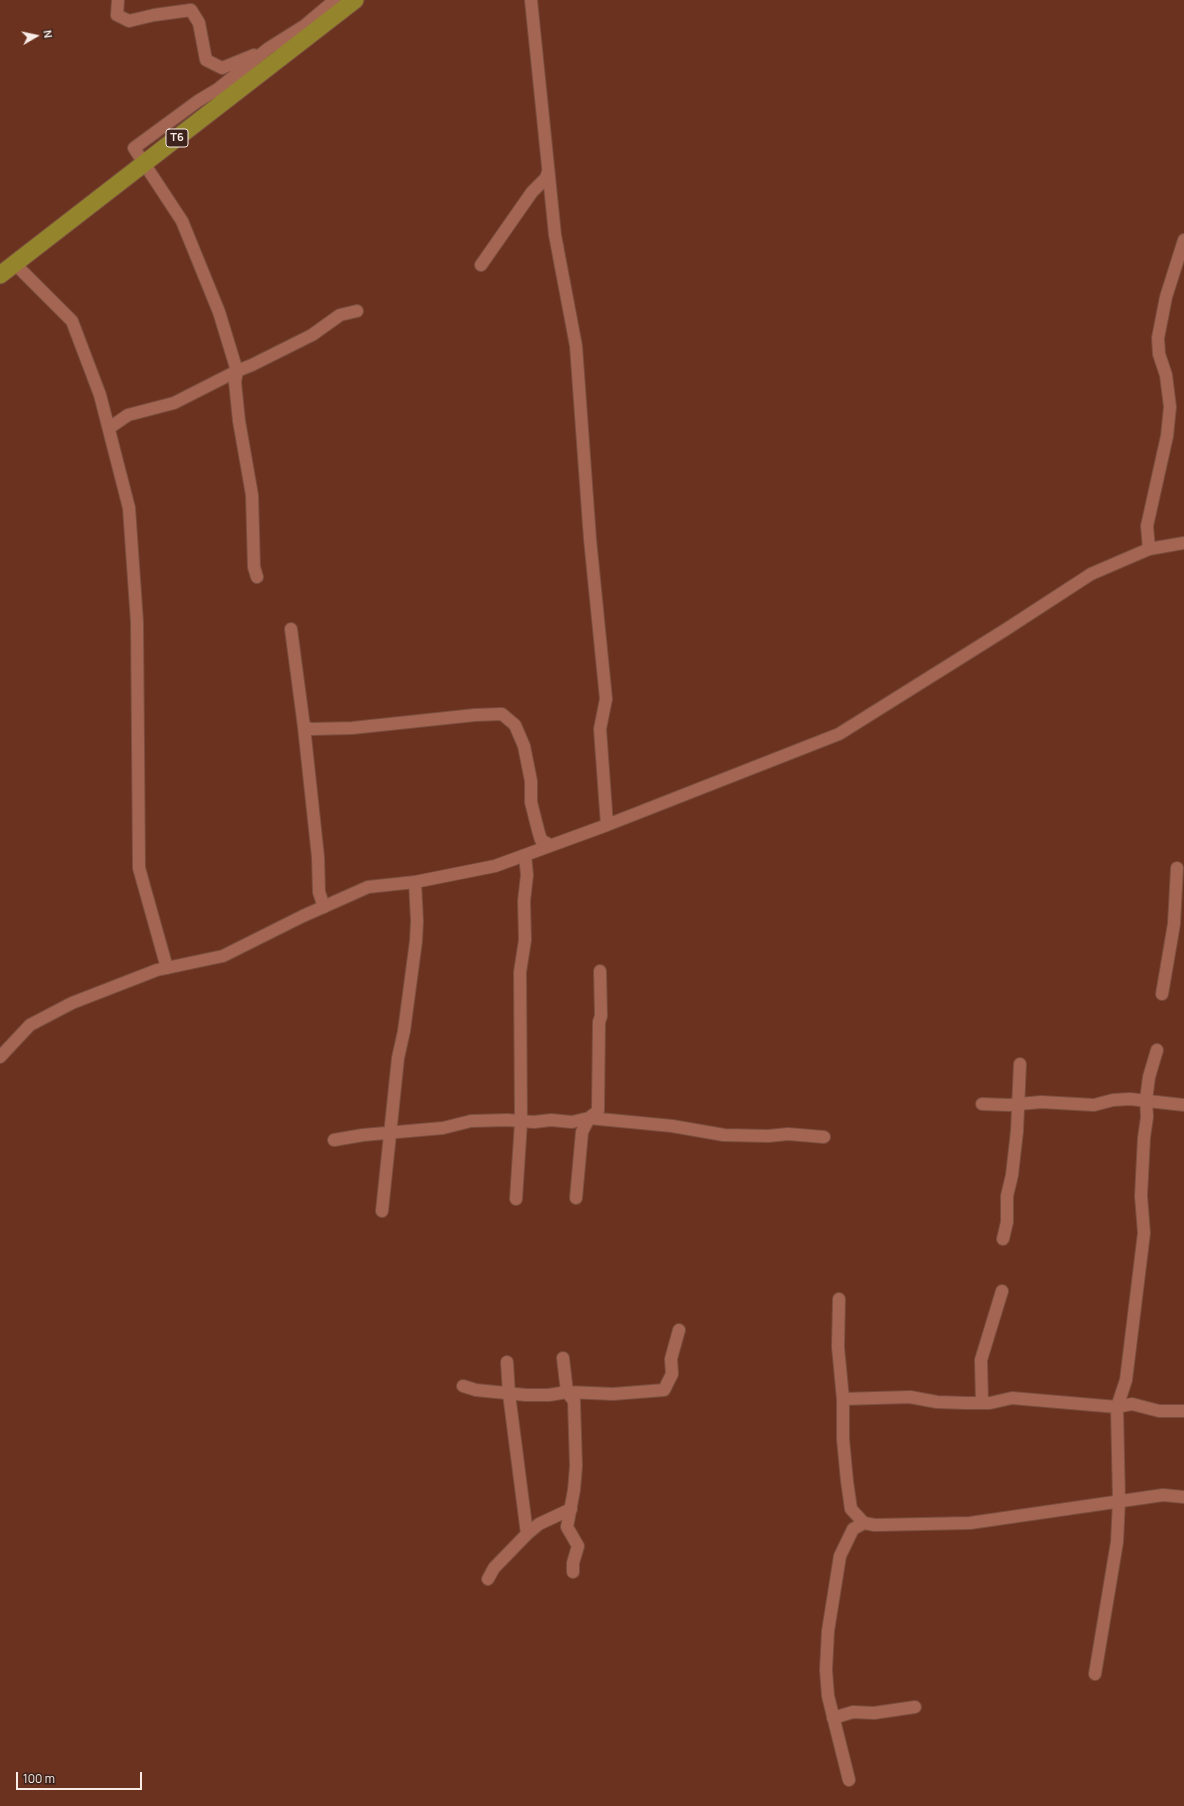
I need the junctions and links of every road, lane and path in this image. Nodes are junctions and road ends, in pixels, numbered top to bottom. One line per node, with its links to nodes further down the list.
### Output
1 (118, 0): 5 (street)
2 (335, 0): 5 (street)
3 (355, 0): 6 (highway, T6)
4 (531, 0): 7 (street)
5 (269, 48): 6 (street)
6 (144, 163): 9 (highway, T6); 13 (street)
7 (548, 172): 10 (street); 20 (street)
8 (1184, 240): 16 (street)
9 (15, 264): 11 (highway, T6); 27 (street)
10 (481, 264)
11 (0, 275)
12 (357, 311): 13 (street)
13 (236, 370): 14 (street); 17 (street)
14 (112, 426)
15 (1184, 543): 16 (street)
16 (1149, 549): 20 (street)
17 (257, 577)
18 (291, 629): 19 (street)
19 (304, 727): 21 (street); 25 (street)
20 (607, 825): 21 (street)
21 (550, 845): 22 (street)
22 (525, 855): 24 (street); 38 (street)
23 (1177, 868): 26 (street)
24 (415, 882): 25 (street); 39 (street)
25 (324, 907): 27 (street)
26 (1179, 924): 29 (street)
27 (167, 968): 31 (street)
28 (600, 971): 37 (street)
29 (1162, 994)
30 (1157, 1050): 33 (street)
31 (0, 1057)
32 (1020, 1064): 35 (street)
33 (1146, 1100): 35 (street); 36 (street); 56 (street)
34 (982, 1104): 35 (street)
35 (1018, 1105): 45 (street)
36 (1184, 1105)
37 (589, 1118): 38 (street); 40 (street); 42 (street)
38 (521, 1122): 39 (street); 43 (street)
39 (392, 1132): 41 (street); 44 (street)
40 (824, 1137)
41 (334, 1140)
42 (576, 1198)
43 (516, 1199)
44 (382, 1211)
45 (1004, 1239)
46 (1002, 1291): 55 (street)
47 (839, 1299): 54 (street)
48 (679, 1330): 52 (street)
49 (563, 1358): 52 (street)
50 (507, 1362): 53 (street)
51 (463, 1386): 53 (street)
52 (567, 1392): 53 (street); 60 (street)
53 (509, 1394): 62 (street)
54 (843, 1399): 55 (street); 61 (street)
55 (982, 1403): 56 (street)
56 (1117, 1408): 57 (street); 59 (street)
57 (1184, 1411)
58 (1184, 1497): 59 (street)
59 (1119, 1501): 61 (street); 65 (street)
60 (571, 1509): 62 (street); 63 (street)
61 (864, 1523): 67 (street)
62 (527, 1534): 64 (street)
63 (573, 1572)
64 (488, 1579)
65 (1095, 1674)
66 (915, 1707): 67 (street)
67 (833, 1718): 68 (street)
68 (848, 1780)

